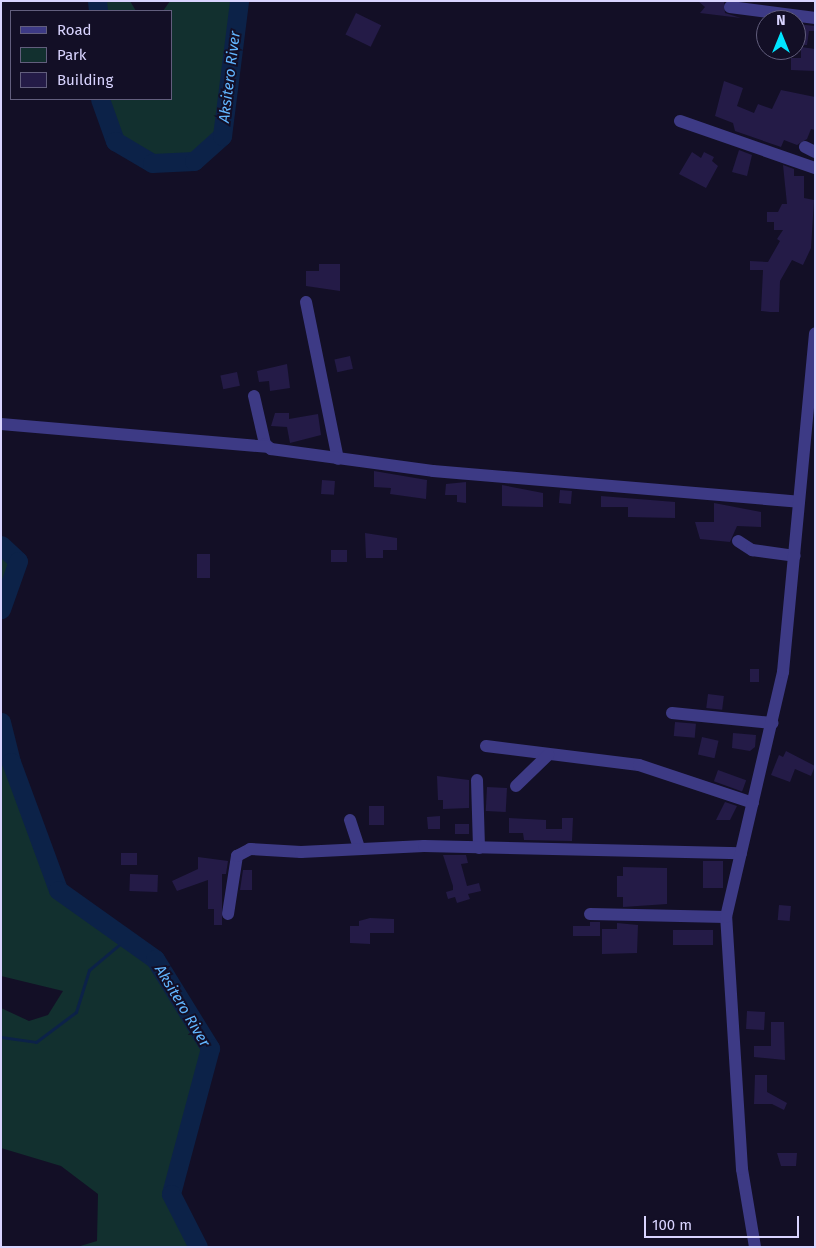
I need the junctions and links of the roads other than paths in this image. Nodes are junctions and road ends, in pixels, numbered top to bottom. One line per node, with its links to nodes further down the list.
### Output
1 (730, 7): 2 (street)
2 (815, 18)
3 (680, 121): 4 (street)
4 (815, 168)
5 (306, 302): 10 (street)
6 (815, 334): 11 (street)
7 (254, 396): 9 (street)
8 (1, 424): 9 (street)
9 (268, 447): 10 (street)
10 (338, 459): 11 (street)
11 (799, 502): 13 (street)
12 (738, 541): 13 (street)
13 (795, 556): 15 (street)
14 (672, 714): 15 (street)
15 (773, 723): 20 (street)
16 (486, 746): 17 (street)
17 (548, 755): 19 (street); 20 (street)
18 (477, 780): 23 (street)
19 (516, 786)
20 (753, 803): 24 (street)
21 (350, 820): 22 (street)
22 (359, 847): 23 (street); 25 (street)
23 (479, 848): 24 (street)
24 (741, 853): 27 (street)
25 (228, 914)
26 (590, 914): 27 (street)
27 (726, 917): 28 (street)
28 (755, 1247)

